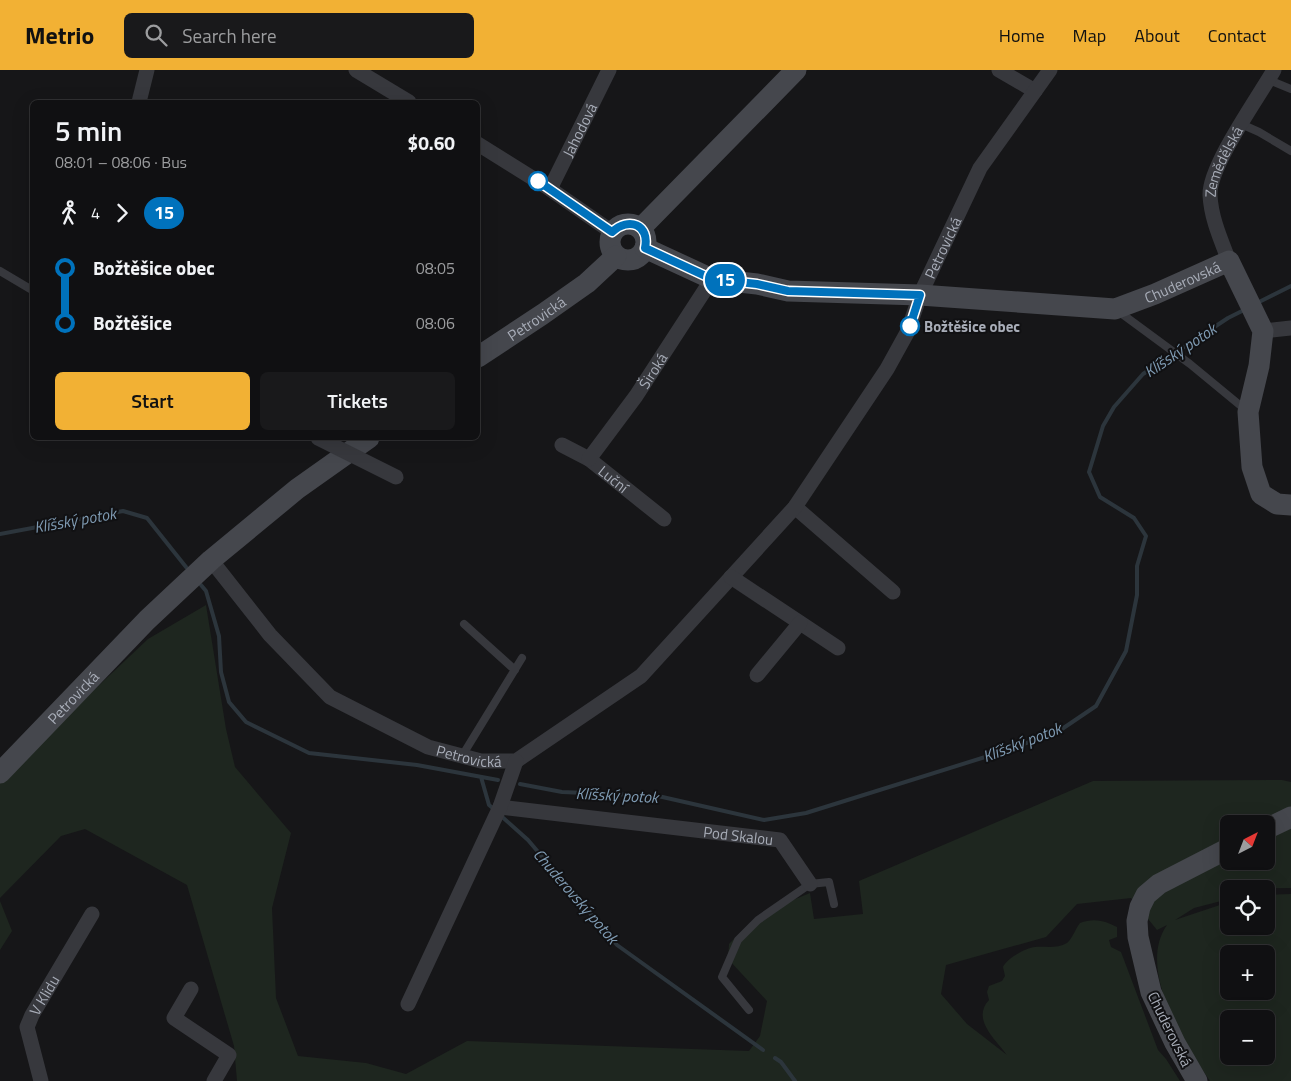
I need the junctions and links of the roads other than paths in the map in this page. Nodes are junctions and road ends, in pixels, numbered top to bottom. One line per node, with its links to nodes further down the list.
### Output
1 (147, 70): 10 (street)
2 (356, 70): 11 (street)
3 (609, 70): 15 (street, Jahodová)
4 (796, 70): 17 (street)
5 (998, 70): 9 (street)
6 (1050, 70): 9 (street, Petrovická)
7 (1271, 75): 8 (lane); 12 (street, Zemědělská)
8 (1291, 89)
9 (1035, 91): 23 (street, Petrovická)
10 (140, 100)
11 (406, 100)
12 (1241, 124): 14 (lane); 19 (street, Zemědělská)
13 (480, 145): 15 (street)
14 (1291, 151)
15 (550, 189): 16 (street)
16 (612, 232): 17 (street); 18 (street)
17 (643, 238): 18 (street); 21 (street)
18 (616, 256): 27 (street, Petrovická)
19 (1229, 261): 24 (street, Chuderovská); 25 (street, Chuderovská)
20 (0, 271): 22 (lane)
21 (712, 279): 23 (street); 32 (street, Široká)
22 (30, 289)
23 (920, 295): 24 (street, Chuderovská); 35 (street, Petrovická)
24 (1115, 308): 28 (lane)
25 (1255, 315): 26 (street); 28 (street)
26 (1291, 328)
27 (480, 356)
28 (1248, 412): 34 (street)
29 (322, 440): 33 (street, bridge)
30 (366, 440): 37 (street, Petrovická)
31 (562, 445): 32 (street, Luční)
32 (589, 460): 36 (street, Luční)
33 (396, 477)
34 (1291, 505)
35 (795, 507): 38 (street, Petrovická); 39 (street)
36 (664, 519)
37 (211, 560): 46 (street, Petrovická); 48 (street, Petrovická)
38 (731, 577): 40 (street); 47 (street, Petrovická)
39 (893, 592)
40 (800, 623): 42 (street); 45 (street)
41 (464, 624): 44 (lane)
42 (838, 648)
43 (522, 658): 44 (lane)
44 (515, 670): 46 (lane)
45 (757, 675)
46 (462, 756): 47 (street, Petrovická)
47 (516, 761): 49 (street)
48 (0, 773)
49 (498, 812): 53 (street, Pod Skalou); 57 (street)
50 (1291, 816): 51 (street)
51 (1275, 824)
52 (1220, 853): 61 (street, Chuderovská)
53 (810, 884): 54 (lane); 58 (lane)
54 (834, 904)
55 (92, 914): 59 (street, V Klidu)
56 (191, 989): 60 (street)
57 (408, 1004)
58 (748, 1010)
59 (41, 1081)
60 (214, 1081)
61 (1196, 1081)

